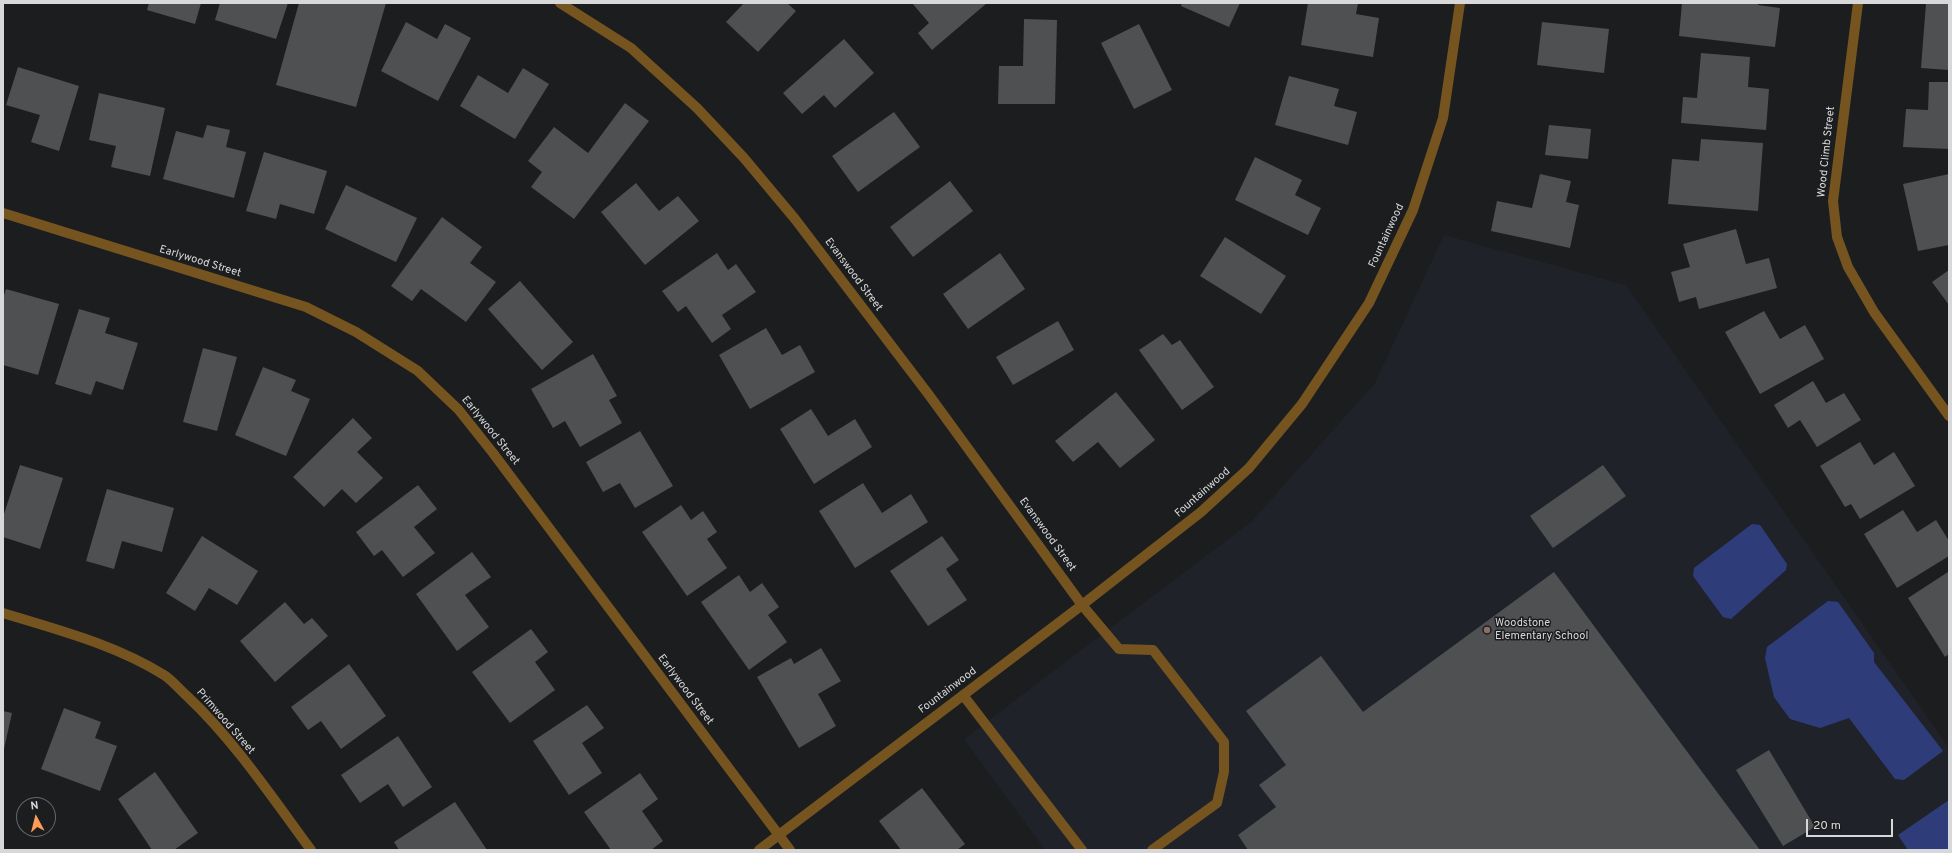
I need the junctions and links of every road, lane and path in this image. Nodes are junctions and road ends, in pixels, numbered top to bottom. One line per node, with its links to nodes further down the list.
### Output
1 (560, 3): 6 (street, Evanswood Street)
2 (1460, 3): 6 (street, Fountainwood)
3 (1858, 3): 5 (street, Wood Climb Street)
4 (3, 213): 9 (street, Earlywood Street)
5 (1949, 416)
6 (1082, 605): 8 (street, Fountainwood); 14 (street, Evanswood Street)
7 (3, 614): 10 (street, Primwood Street)
8 (963, 695): 9 (street, Fountainwood); 13 (street)
9 (778, 835): 11 (street, Fountainwood); 12 (street, Earlywood Street)
10 (311, 850)
11 (759, 850)
12 (790, 850)
13 (1082, 850)
14 (1152, 850)

